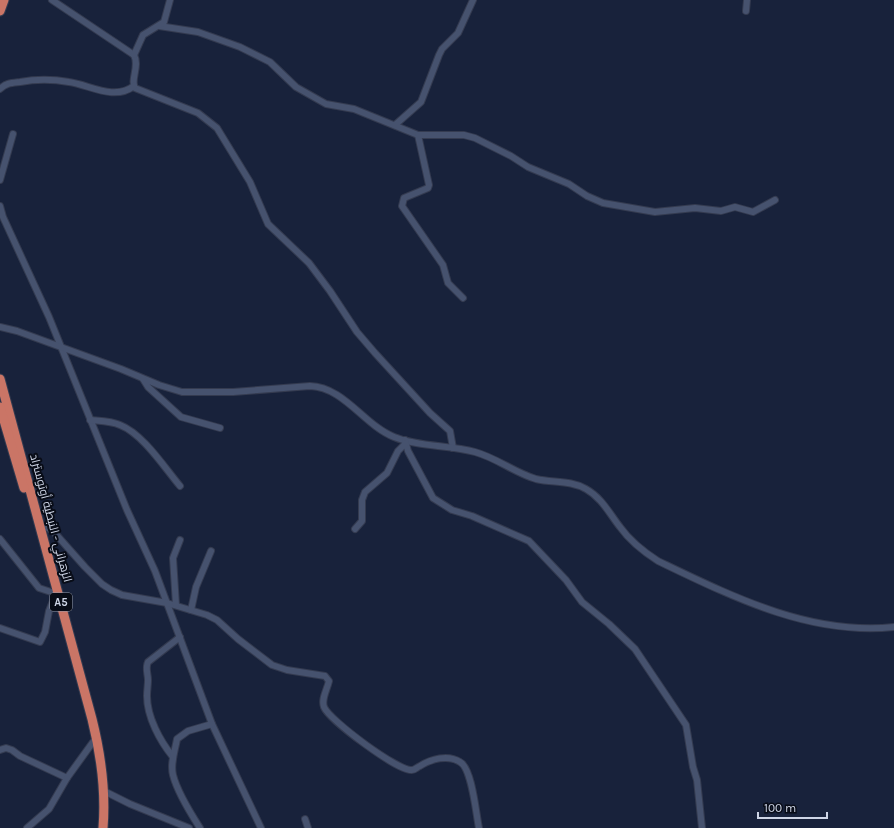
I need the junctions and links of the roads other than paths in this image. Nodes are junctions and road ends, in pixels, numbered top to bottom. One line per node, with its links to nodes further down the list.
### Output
1 (4, 0): 7 (highway)
2 (52, 0): 9 (street)
3 (170, 0): 8 (street)
4 (473, 0): 12 (street)
5 (747, 0): 6 (street)
6 (746, 10)
7 (0, 11)
8 (159, 26): 9 (street); 12 (street)
9 (134, 54): 10 (street)
10 (134, 86): 11 (street); 27 (street)
11 (0, 89)
12 (395, 125): 14 (street)
13 (13, 134): 15 (street)
14 (418, 135): 16 (street); 18 (street)
15 (0, 180)
16 (775, 200)
17 (0, 206): 20 (street)
18 (463, 298)
19 (0, 327): 20 (street)
20 (60, 346): 22 (street); 24 (street)
21 (0, 379): 29 (highway, الزهراني - النبطية أوتوستراد / A5)
22 (143, 379): 25 (street); 26 (street)
23 (1, 411): 34 (highway, الزهراني - النبطية أوتوستراد / A5)
24 (90, 420): 28 (street); 36 (street)
25 (220, 428)
26 (405, 442): 27 (street); 30 (street); 57 (street)
27 (453, 448): 39 (street)
28 (180, 486)
29 (41, 528): 34 (highway, الزهراني - النبطية أوتوستراد / A5); 36 (street)
30 (355, 529)
31 (0, 539): 35 (street)
32 (180, 540): 37 (street)
33 (211, 551): 38 (street)
34 (50, 570): 35 (highway, الزهراني - النبطية أوتوستراد / A5)
35 (55, 591): 40 (street); 43 (highway, الزهراني - النبطية أوتوستراد / A5); 47 (highway, الزهراني - النبطية أوتوستراد / A5)
36 (167, 603): 37 (street); 41 (street)
37 (176, 605): 38 (street)
38 (191, 610): 56 (street)
39 (894, 627)
40 (0, 628)
41 (180, 637): 42 (street); 45 (street)
42 (212, 724): 45 (street); 54 (street)
43 (93, 742): 46 (street); 50 (highway, الزهراني - النبطية أوتوستراد / A5)
44 (0, 750): 46 (street)
45 (173, 757): 53 (street)
46 (67, 778): 49 (street)
47 (104, 790): 51 (highway, الزهراني - النبطية أوتوستراد / A5); 52 (street)
48 (305, 819): 55 (street)
49 (27, 828)
50 (98, 828)
51 (103, 828)
52 (189, 828)
53 (200, 828)
54 (261, 828)
55 (308, 828)
56 (479, 828)
57 (702, 828)

